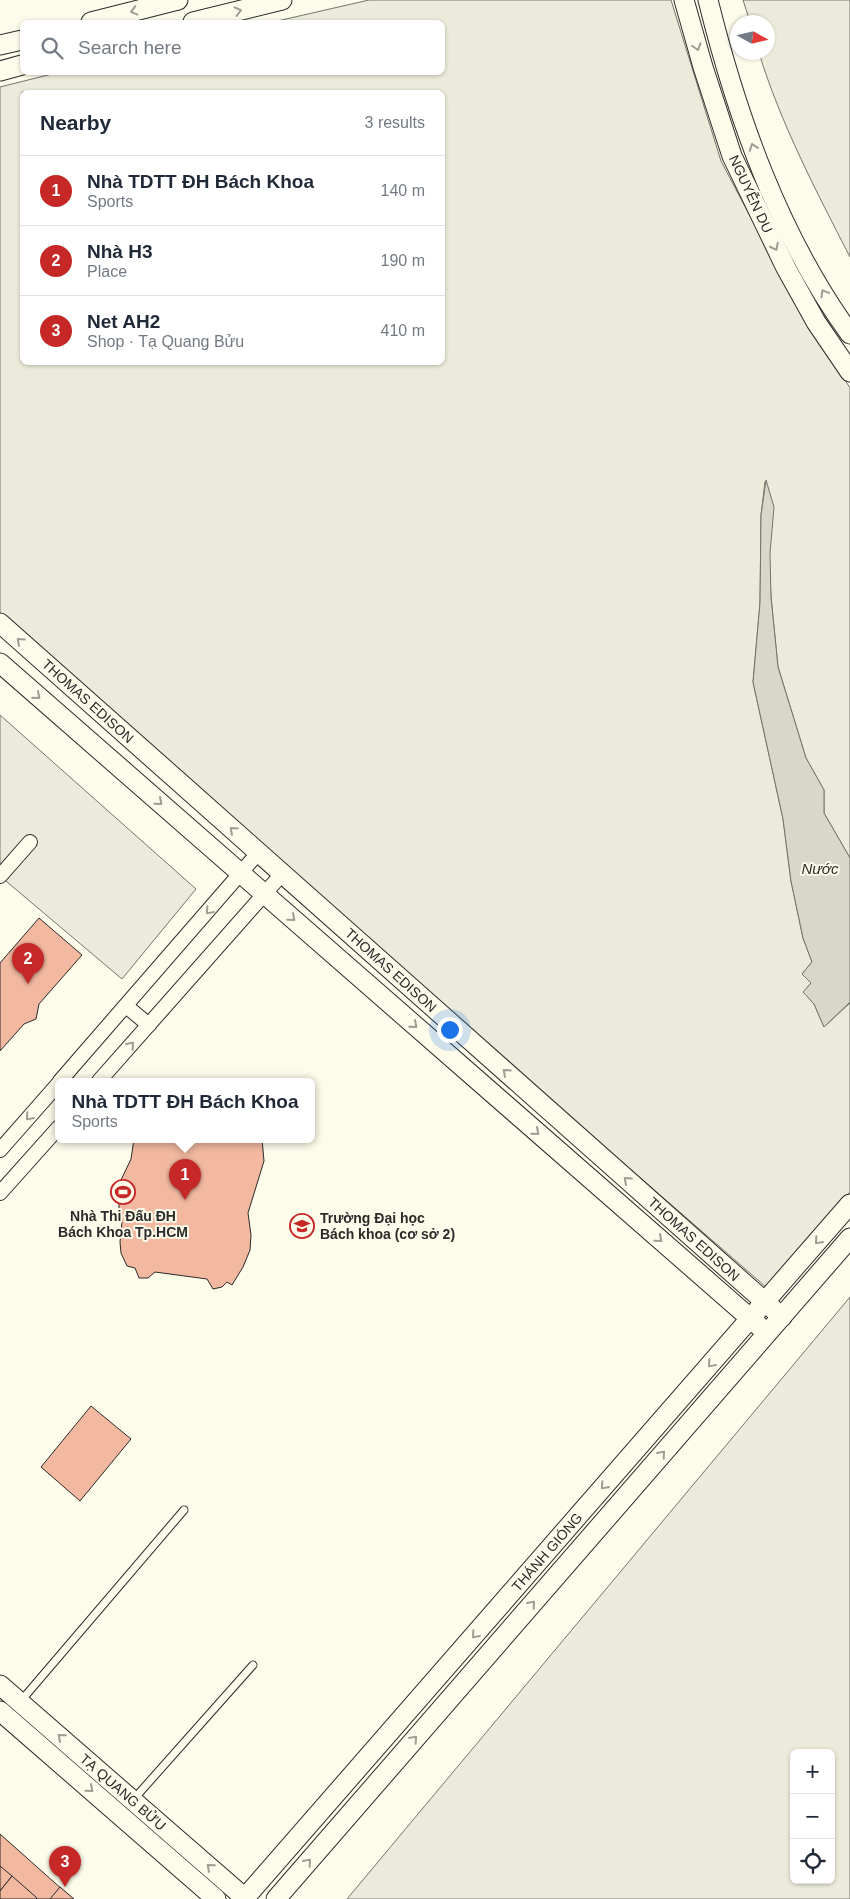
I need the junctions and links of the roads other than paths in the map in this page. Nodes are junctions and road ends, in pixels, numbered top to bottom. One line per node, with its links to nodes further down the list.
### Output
1 (178, 0): 5 (street, one-way to 5)
2 (279, 0): 6 (street, one-way to 2)
3 (684, 0): 12 (street, NGUYỄN DU, one-way to 12)
4 (708, 0): 11 (street, NGUYỄN DU, one-way to 4)
5 (106, 20)
6 (201, 20)
7 (20, 41): 8 (street)
8 (0, 46)
9 (20, 66): 10 (street)
10 (0, 71)
11 (850, 334)
12 (850, 372)
13 (0, 624): 16 (street, THOMAS EDISON, one-way to 13)
14 (0, 663): 17 (street, THOMAS EDISON, one-way to 17)
15 (30, 842): 19 (street)
16 (258, 853): 17 (street); 18 (street, THOMAS EDISON)
17 (242, 874): 20 (street, THOMAS EDISON); 21 (street, one-way to 21)
18 (282, 874): 20 (street); 31 (street, THOMAS EDISON, one-way to 18)
19 (0, 876)
20 (264, 894): 22 (street); 33 (street, THOMAS EDISON, one-way to 33)
21 (126, 1006): 22 (street); 23 (street)
22 (149, 1025): 24 (street, one-way to 22)
23 (63, 1078)
24 (102, 1078)
25 (55, 1088): 27 (street, one-way to 27)
26 (55, 1131): 28 (street)
27 (0, 1150)
28 (2, 1185)
29 (850, 1204): 31 (street, THÁNH GIÓNG, one-way to 31)
30 (850, 1238): 32 (street, THÁNH GIÓNG)
31 (765, 1302): 32 (street, THOMAS EDISON); 33 (street, THÁNH GIÓNG)
32 (782, 1317): 34 (street, THÁNH GIÓNG)
33 (750, 1318): 34 (street, THOMAS EDISON); 36 (street, THÁNH GIÓNG, one-way to 36)
34 (767, 1333): 37 (street, THÁNH GIÓNG, one-way to 34)
35 (184, 1510): 40 (lane)
36 (497, 1609): 37 (street); 44 (street, THÁNH GIÓNG, one-way to 44)
37 (514, 1625): 45 (street, THÁNH GIÓNG, one-way to 37)
38 (253, 1665): 42 (lane)
39 (0, 1684): 40 (street, TẠ QUANG BỬU)
40 (20, 1702): 42 (street, TẠ QUANG BỬU, one-way to 40)
41 (0, 1710): 43 (street, TẠ QUANG BỬU, one-way to 43)
42 (133, 1800): 44 (street, TẠ QUANG BỬU, one-way to 42)
43 (216, 1899)
44 (245, 1899)
45 (276, 1899)

